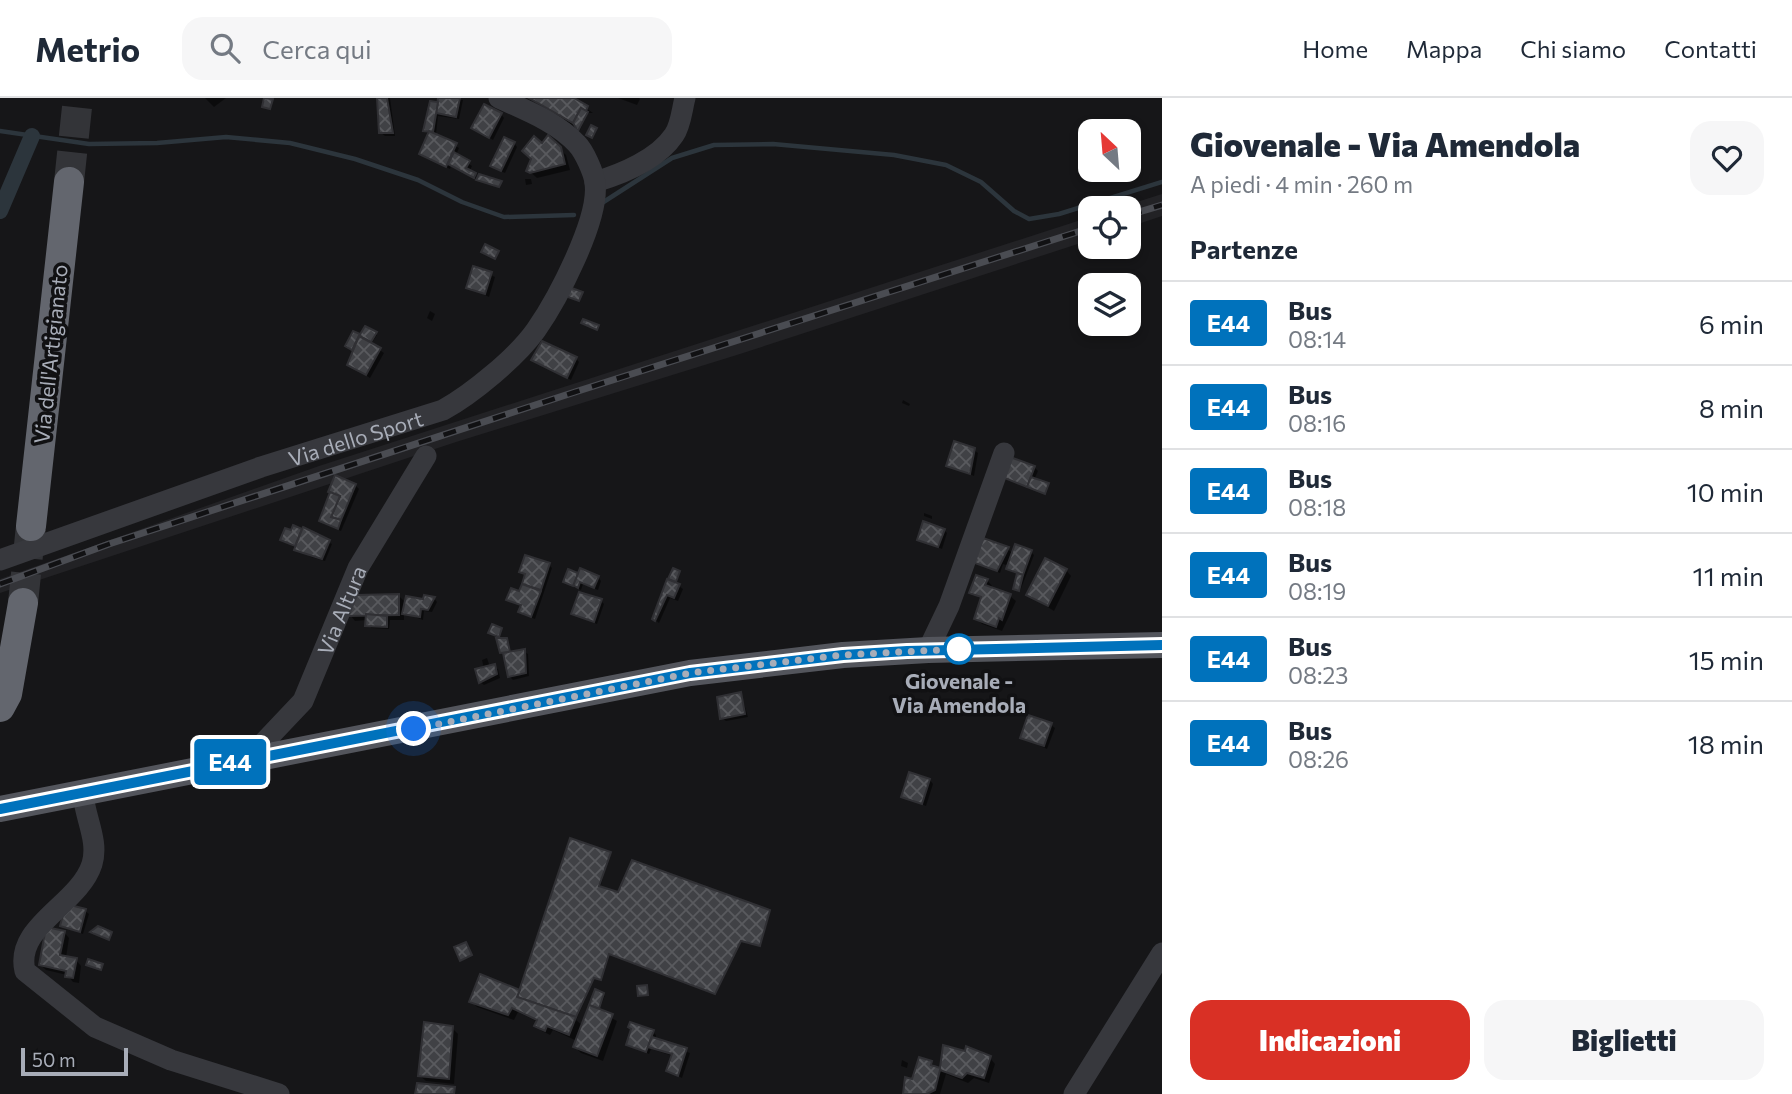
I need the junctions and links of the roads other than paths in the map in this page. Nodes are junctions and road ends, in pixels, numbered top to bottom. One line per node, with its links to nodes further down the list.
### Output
1 (499, 98): 4 (street)
2 (685, 98): 4 (street)
3 (69, 182): 7 (highway, Via dell'Artigianato)
4 (594, 197): 8 (street, Via dello Sport)
5 (1004, 453): 11 (street)
6 (426, 456): 13 (street, Via Altura)
7 (31, 526)
8 (0, 560)
9 (23, 604): 12 (highway)
10 (1162, 645): 11 (main road)
11 (928, 650): 13 (main road)
12 (0, 707)
13 (249, 758): 14 (main road)
14 (82, 794): 15 (main road); 17 (street)
15 (0, 810)
16 (1162, 953): 18 (street)
17 (279, 1094)
18 (1074, 1094)

